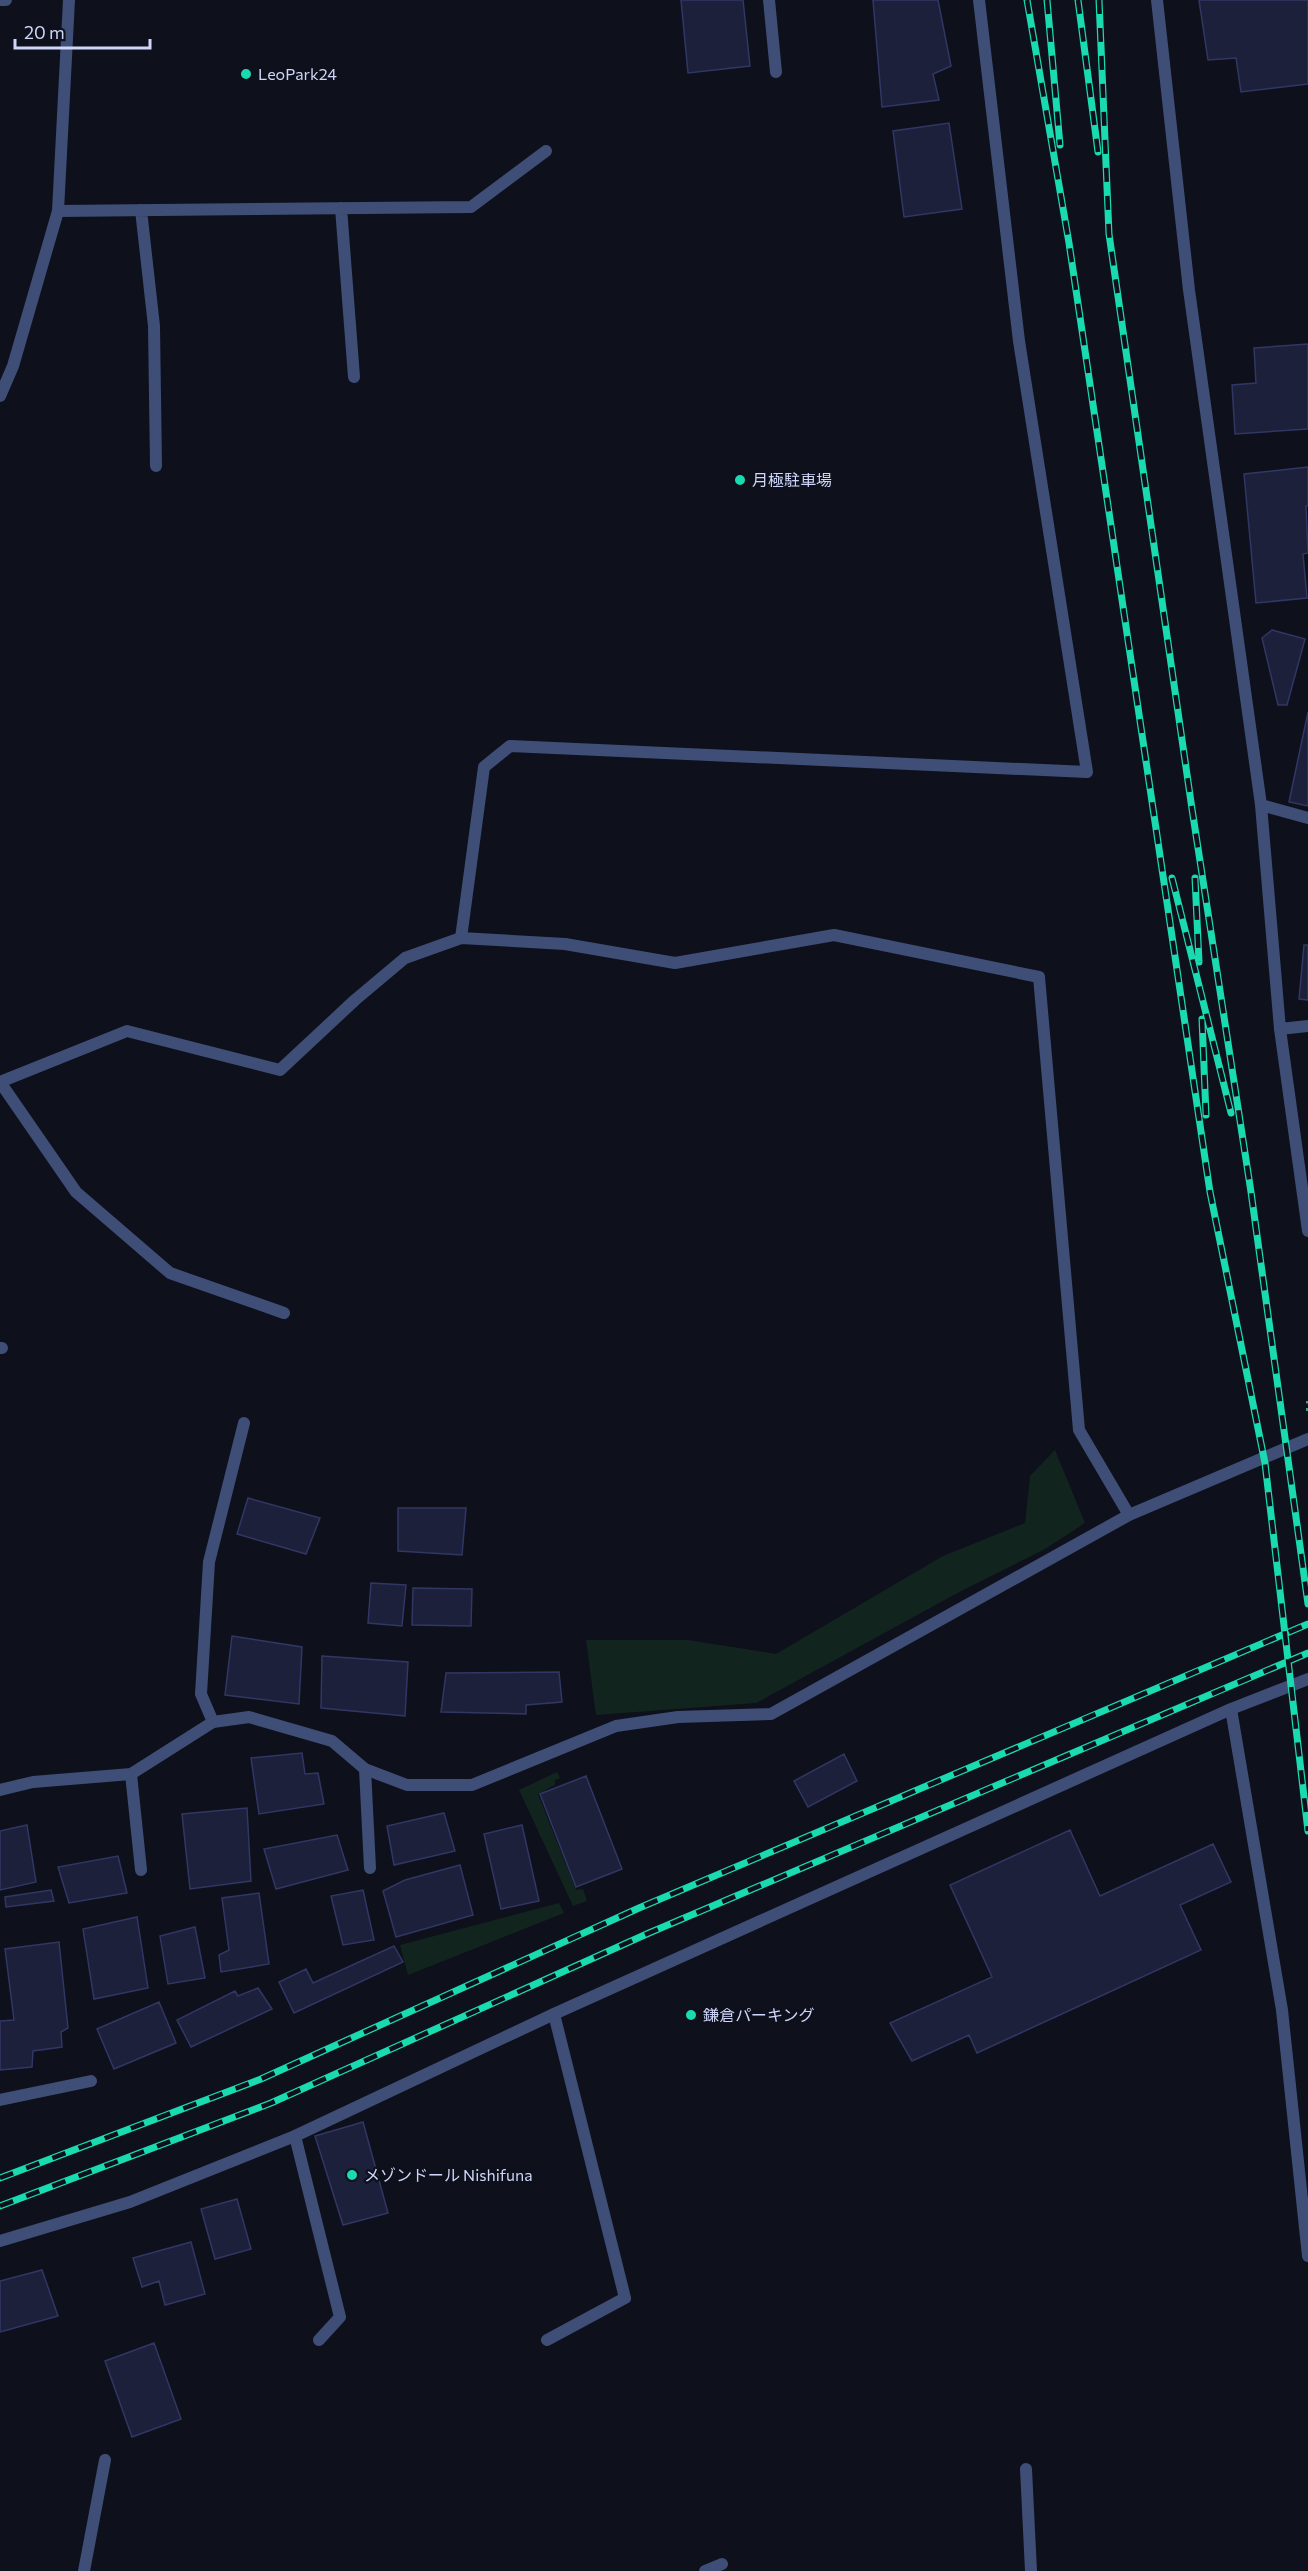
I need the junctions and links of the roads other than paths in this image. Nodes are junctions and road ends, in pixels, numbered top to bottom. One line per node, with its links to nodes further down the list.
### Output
1 (0, 0): 2 (street)
2 (6, 0)
3 (69, 0): 11 (street)
4 (769, 0): 7 (street)
5 (979, 0): 17 (street)
6 (1157, 0): 15 (street)
7 (776, 72)
8 (546, 151): 9 (street)
9 (341, 208): 10 (street); 12 (street)
10 (141, 210): 11 (street); 14 (street)
11 (58, 211): 13 (street)
12 (354, 377)
13 (0, 396)
14 (156, 465)
15 (1261, 805): 16 (street); 19 (street)
16 (1308, 818)
17 (462, 938): 20 (street); 25 (street)
18 (1308, 1026): 19 (street)
19 (1280, 1029): 21 (street)
20 (0, 1082): 22 (street)
21 (1308, 1231)
22 (284, 1313)
23 (244, 1423): 28 (street)
24 (1308, 1439): 25 (street)
25 (1130, 1515): 29 (street)
26 (1308, 1679): 27 (street)
27 (1231, 1709): 34 (street); 39 (street)
28 (213, 1722): 29 (street); 30 (street)
29 (365, 1769): 32 (street)
30 (131, 1774): 31 (street); 33 (street)
31 (0, 1790)
32 (370, 1868)
33 (141, 1870)
34 (554, 2014): 37 (street); 41 (street)
35 (91, 2081): 36 (street)
36 (0, 2100)
37 (295, 2136): 38 (street); 40 (street)
38 (0, 2241)
39 (1308, 2256)
40 (319, 2340)
41 (547, 2340)
42 (105, 2460): 45 (street)
43 (1026, 2469): 47 (street)
44 (722, 2564): 46 (street)
45 (84, 2571)
46 (705, 2571)
47 (1031, 2571)

